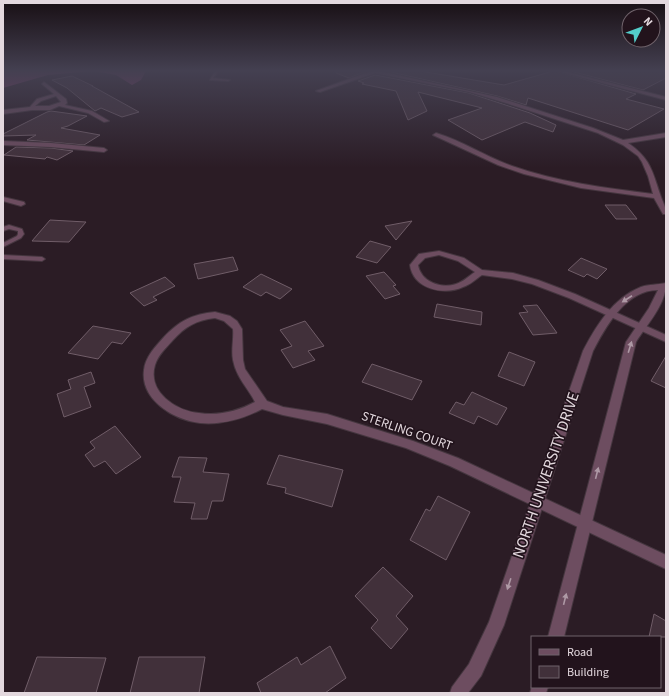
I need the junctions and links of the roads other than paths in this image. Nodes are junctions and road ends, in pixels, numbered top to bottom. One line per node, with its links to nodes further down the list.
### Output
1 (35, 103): 5 (street)
2 (63, 103): 4 (street)
3 (514, 103): 10 (street)
4 (60, 105): 5 (street); 7 (street)
5 (32, 108): 6 (street)
6 (3, 112)
7 (106, 121)
8 (436, 135): 13 (street)
9 (666, 135): 10 (street)
10 (622, 142): 13 (street)
11 (3, 143): 12 (street)
12 (104, 150)
13 (655, 196): 16 (street)
14 (3, 199): 15 (street)
15 (21, 204)
16 (666, 212)
17 (3, 229): 18 (lane)
18 (3, 245)
19 (3, 256): 20 (lane)
20 (42, 259)
21 (480, 272): 21 (street); 23 (street)
22 (665, 287): 23 (street, NORTH UNIVERSITY DRIVE, one-way to 23); 24 (street, NORTH UNIVERSITY DRIVE)
23 (612, 314): 24 (street); 27 (street, NORTH UNIVERSITY DRIVE)
24 (639, 327): 25 (street); 28 (street, NORTH UNIVERSITY DRIVE, one-way to 24)
25 (666, 339)
26 (261, 404): 26 (street); 27 (street, STERLING COURT)
27 (537, 501): 28 (street, STERLING COURT); 31 (street, NORTH UNIVERSITY DRIVE, one-way to 31)
28 (585, 524): 29 (street, STERLING COURT); 30 (street, NORTH UNIVERSITY DRIVE, one-way to 28)
29 (666, 562)
30 (556, 636)
31 (458, 693)

